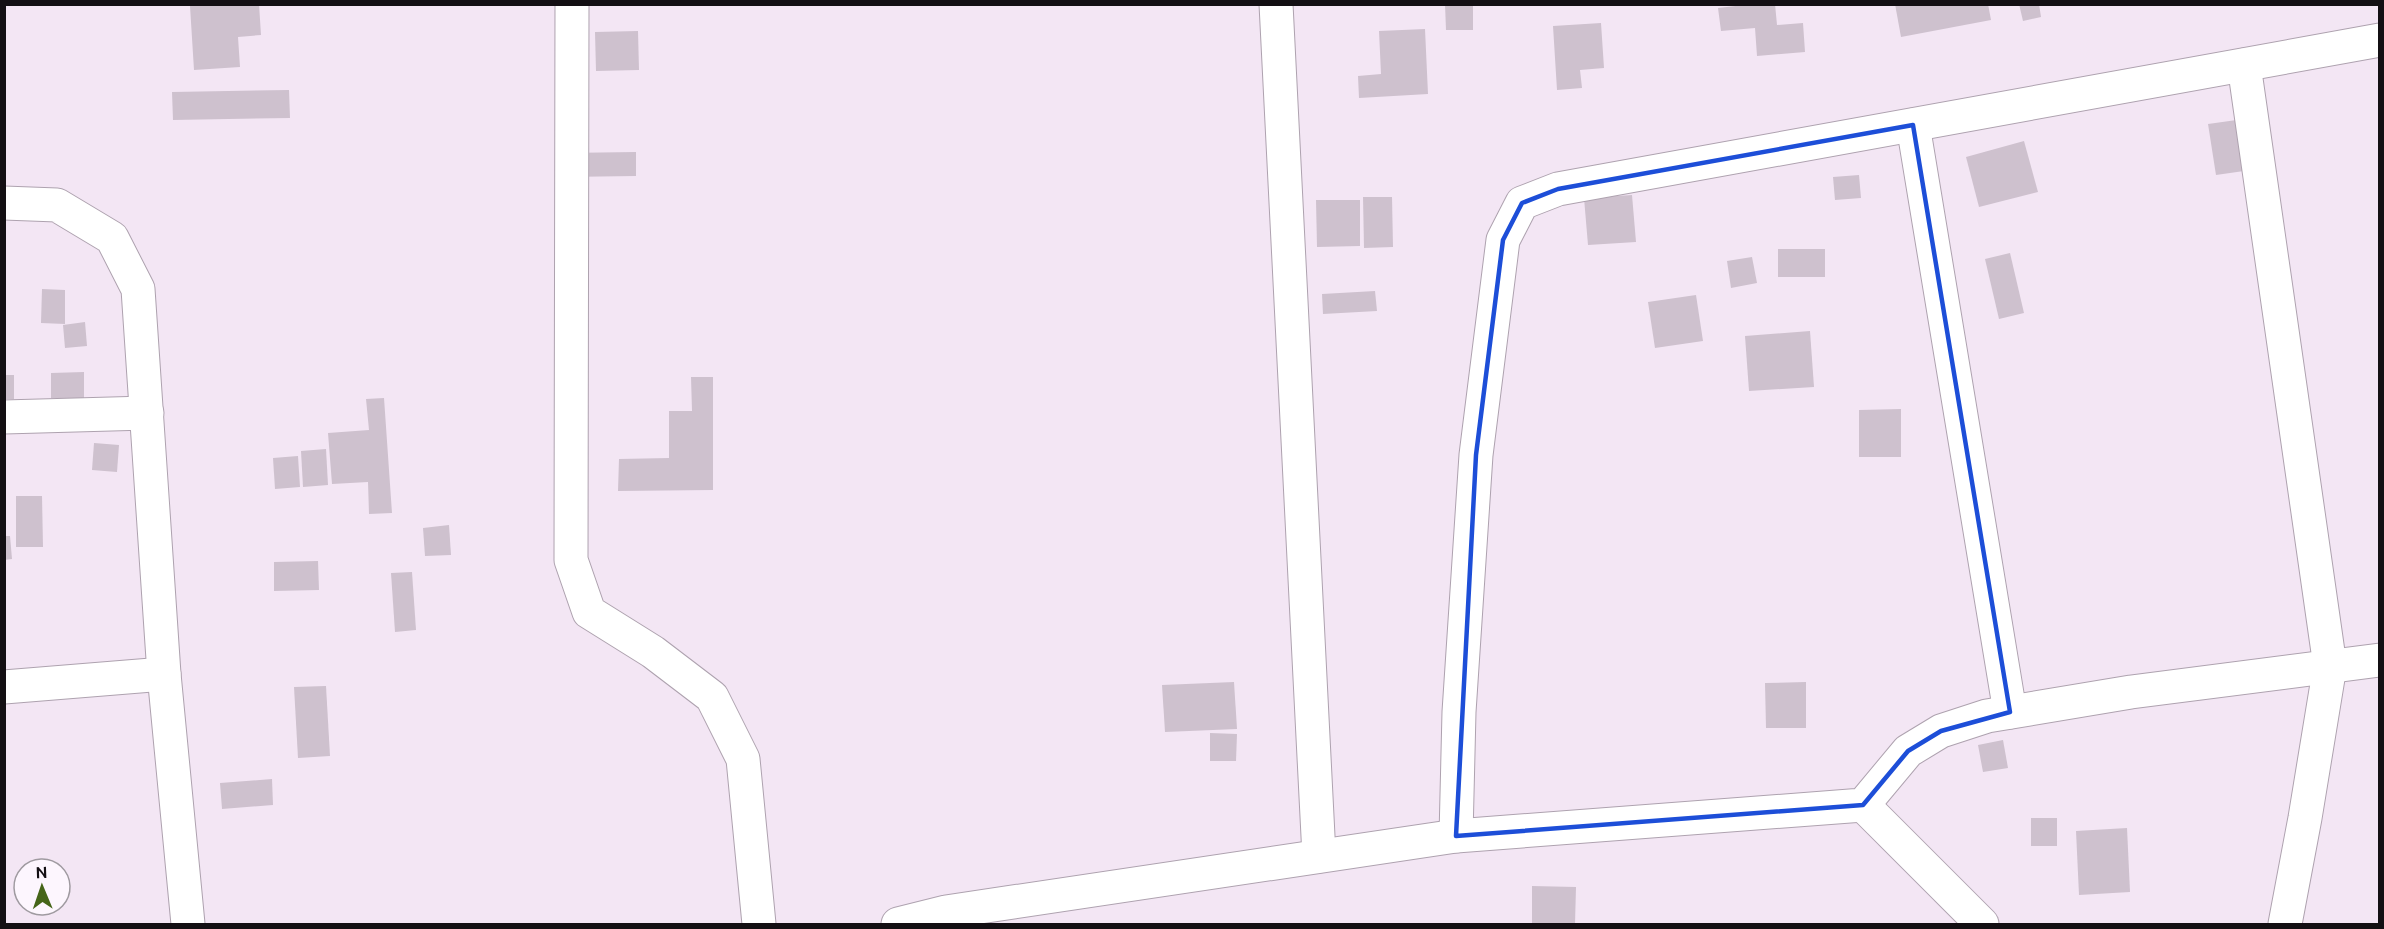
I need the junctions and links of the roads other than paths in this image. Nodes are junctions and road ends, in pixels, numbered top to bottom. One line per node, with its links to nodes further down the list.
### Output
1 (572, 4): 19 (street)
2 (1276, 4): 16 (street)
3 (2379, 40): 4 (street)
4 (2244, 65): 5 (street); 10 (street)
5 (1913, 125): 13 (street); 15 (street)
6 (4, 203): 7 (street)
7 (147, 413): 8 (street); 11 (street)
8 (4, 417)
9 (2379, 660): 10 (street)
10 (2330, 666): 13 (street); 22 (street)
11 (164, 674): 12 (street); 18 (street)
12 (4, 687)
13 (2010, 712): 14 (street)
14 (1863, 805): 15 (street); 21 (street)
15 (1456, 836): 16 (street)
16 (1319, 856): 17 (street)
17 (946, 918): 20 (street)
18 (188, 924)
19 (759, 924)
20 (898, 924)
21 (1983, 924)
22 (2285, 924)

